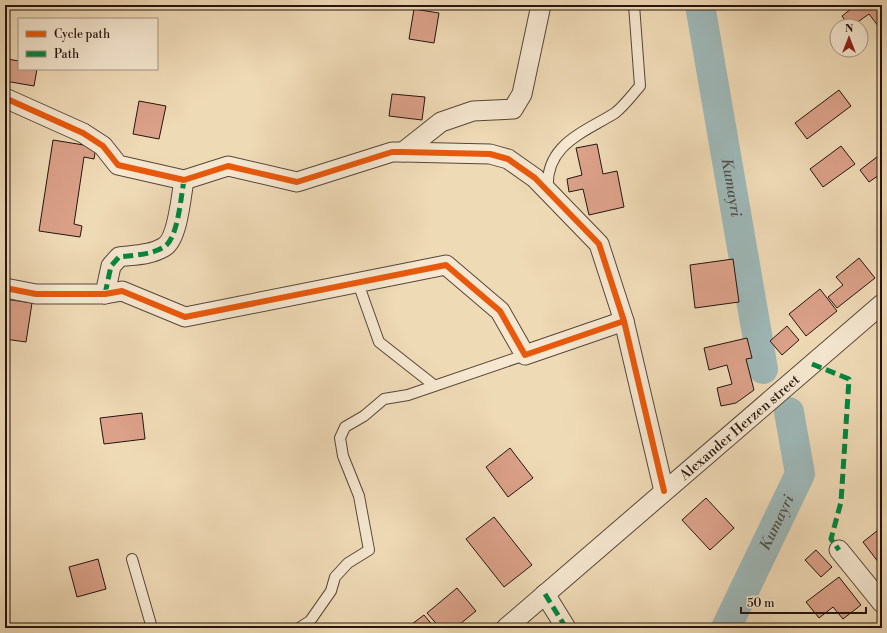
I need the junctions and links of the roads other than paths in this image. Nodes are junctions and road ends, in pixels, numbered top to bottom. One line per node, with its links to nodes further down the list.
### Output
1 (541, 5): 4 (street)
2 (634, 5): 6 (lane)
3 (5, 98): 5 (street)
4 (403, 152): 5 (street); 6 (street)
5 (184, 180): 9 (street)
6 (548, 191): 11 (street)
7 (358, 283): 9 (street); 12 (street); 13 (lane)
8 (5, 288): 9 (street)
9 (105, 294)
10 (882, 304): 14 (street, Alexander Herzen street)
11 (624, 321): 12 (street); 14 (street)
12 (525, 355): 13 (lane)
13 (435, 386): 20 (lane)
14 (664, 491): 17 (street, Alexander Herzen street)
15 (839, 550): 18 (street)
16 (132, 559): 19 (lane)
17 (545, 594): 21 (street, Alexander Herzen street); 22 (street)
18 (882, 603)
19 (152, 628)
20 (299, 628)
21 (506, 628)
22 (566, 628)

